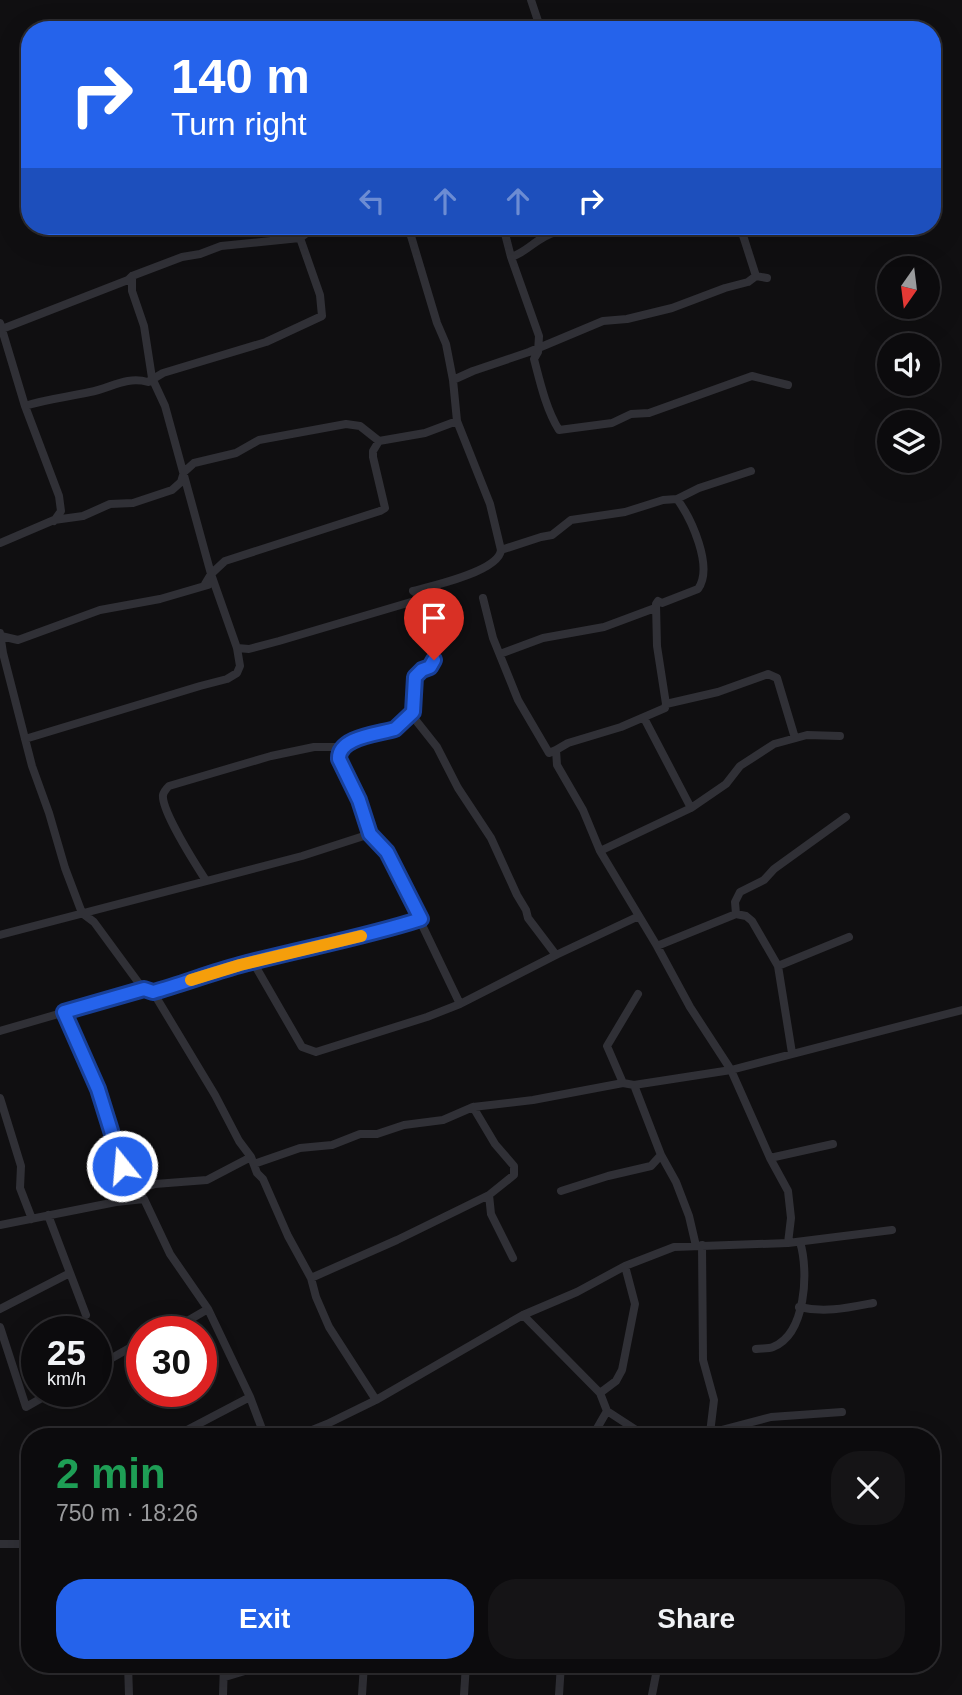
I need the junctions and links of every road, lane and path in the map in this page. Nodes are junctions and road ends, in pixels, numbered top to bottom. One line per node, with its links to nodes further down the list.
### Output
1 (531, 0): 2 (street)
2 (538, 21)
3 (304, 235): 8 (street)
4 (411, 235): 16 (street)
5 (505, 235): 9 (street)
6 (548, 235): 9 (street)
7 (743, 235): 11 (street)
8 (300, 238): 10 (street); 15 (street)
9 (511, 257): 14 (street)
10 (132, 276): 13 (street); 15 (street)
11 (756, 276): 12 (street); 14 (street)
12 (767, 278)
13 (1, 326): 18 (street)
14 (538, 347): 16 (street); 17 (street)
15 (152, 380): 18 (street); 22 (street)
16 (453, 380): 19 (street)
17 (788, 385)
18 (25, 406): 24 (street)
19 (457, 421): 20 (street); 26 (street)
20 (379, 442): 22 (street); 27 (street)
21 (751, 471): 23 (street)
22 (184, 472): 24 (street); 27 (street)
23 (677, 499): 26 (street); 31 (street)
24 (54, 521): 25 (street)
25 (0, 543)
26 (501, 550): 32 (street)
27 (211, 574): 28 (street); 29 (street)
28 (205, 584): 29 (street); 33 (street)
29 (217, 587): 34 (street)
30 (483, 598): 35 (street)
31 (655, 608): 35 (street); 36 (street)
32 (413, 614): 34 (street); 37 (street)
33 (1, 635): 41 (street)
34 (237, 648): 41 (street)
35 (500, 654): 43 (street)
36 (666, 704): 38 (street); 40 (street)
37 (413, 712): 42 (street); 56 (street)
38 (644, 718): 43 (street); 44 (street)
39 (840, 736): 40 (street)
40 (795, 738): 44 (street)
41 (25, 739): 49 (street)
42 (342, 747): 46 (street); 48 (street)
43 (556, 750): 47 (street)
44 (691, 808): 47 (street)
45 (846, 817): 50 (street)
46 (370, 834): 48 (street); 52 (street)
47 (600, 851): 51 (street)
48 (205, 879): 49 (street)
49 (82, 913): 53 (street); 59 (street)
50 (736, 914): 55 (street); 58 (street)
51 (639, 916): 55 (street); 56 (street)
52 (421, 919): 57 (street); 61 (street)
53 (0, 934)
54 (849, 937): 58 (street)
55 (657, 946): 66 (street)
56 (556, 955): 61 (street)
57 (253, 962): 59 (street); 61 (street)
58 (778, 966): 65 (street)
59 (149, 990): 63 (street); 74 (street)
60 (638, 994): 67 (street)
61 (460, 1004)
62 (962, 1010): 65 (street)
63 (64, 1012): 64 (street); 75 (street)
64 (0, 1031)
65 (792, 1053): 66 (street)
66 (731, 1070): 68 (street); 73 (street)
67 (623, 1083): 68 (street); 70 (street)
68 (634, 1085): 72 (street)
69 (0, 1098): 81 (street)
70 (474, 1107): 74 (street); 77 (street)
71 (833, 1144): 73 (street)
72 (661, 1155): 76 (street); 86 (street)
73 (770, 1158): 85 (street)
74 (253, 1161): 75 (street); 90 (street)
75 (137, 1190): 78 (street); 79 (street)
76 (561, 1191)
77 (489, 1195): 87 (street); 90 (street)
78 (144, 1199): 79 (street); 94 (street)
79 (116, 1202): 80 (street)
80 (48, 1214): 81 (street); 89 (street)
81 (32, 1219): 82 (street)
82 (0, 1225)
83 (892, 1230): 84 (street)
84 (800, 1242): 85 (street); 92 (street)
85 (788, 1243): 86 (street)
86 (699, 1246): 88 (street); 111 (street)
87 (513, 1258)
88 (625, 1266): 96 (street); 101 (street)
89 (70, 1273): 93 (street); 95 (street)
90 (311, 1278): 103 (street)
91 (873, 1303): 92 (street)
92 (799, 1307): 99 (street)
93 (0, 1309)
94 (208, 1309): 97 (street); 102 (street)
95 (86, 1315)
96 (523, 1315): 101 (street); 103 (street)
97 (195, 1316)
98 (0, 1327): 100 (street)
99 (756, 1349)
100 (21, 1392)
101 (600, 1393): 104 (street)
102 (250, 1397): 106 (street); 107 (street)
103 (376, 1400): 108 (street)
104 (607, 1411): 109 (street); 110 (street)
105 (842, 1412): 112 (street)
106 (191, 1428)
107 (262, 1428)
108 (315, 1428)
109 (597, 1428)
110 (633, 1428)
111 (711, 1428)
112 (728, 1428)
113 (0, 1544): 114 (street)
114 (21, 1544)
115 (128, 1673): 123 (street)
116 (225, 1673): 122 (street)
117 (238, 1673): 122 (street)
118 (363, 1673): 125 (street)
119 (465, 1673): 126 (street)
120 (560, 1673): 127 (street)
121 (656, 1673): 128 (street)
122 (225, 1677): 124 (street)
123 (129, 1695)
124 (223, 1695)
125 (362, 1695)
126 (464, 1695)
127 (559, 1695)
128 (652, 1695)

